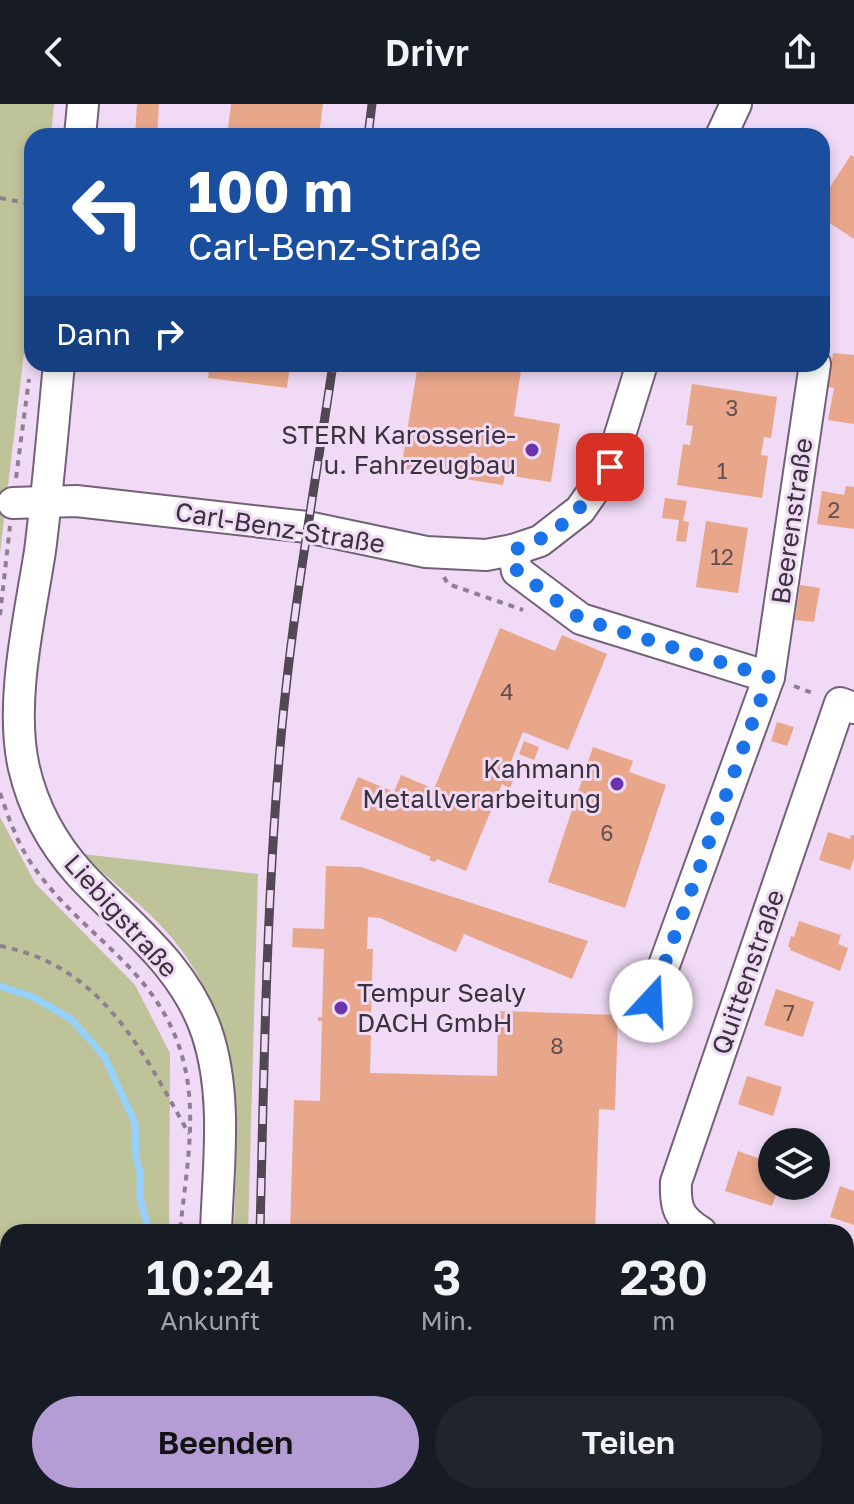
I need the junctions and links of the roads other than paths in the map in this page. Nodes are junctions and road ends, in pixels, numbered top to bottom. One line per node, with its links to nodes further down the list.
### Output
1 (83, 104): 3 (street)
2 (736, 104): 4 (street)
3 (81, 128)
4 (725, 128)
5 (44, 372): 8 (street, Liebigstraße)
6 (640, 372): 10 (street, Carl-Benz-Straße)
7 (814, 372): 11 (street, Beerenstraße)
8 (46, 501): 9 (street, Carl-Benz-Straße); 10 (street, Carl-Benz-Straße); 14 (street, Liebigstraße)
9 (13, 503)
10 (513, 550): 11 (street)
11 (769, 677): 13 (street, Beerenstraße)
12 (847, 706): 15 (street, Quittenstraße)
13 (651, 1001)
14 (216, 1224)
15 (690, 1224)

